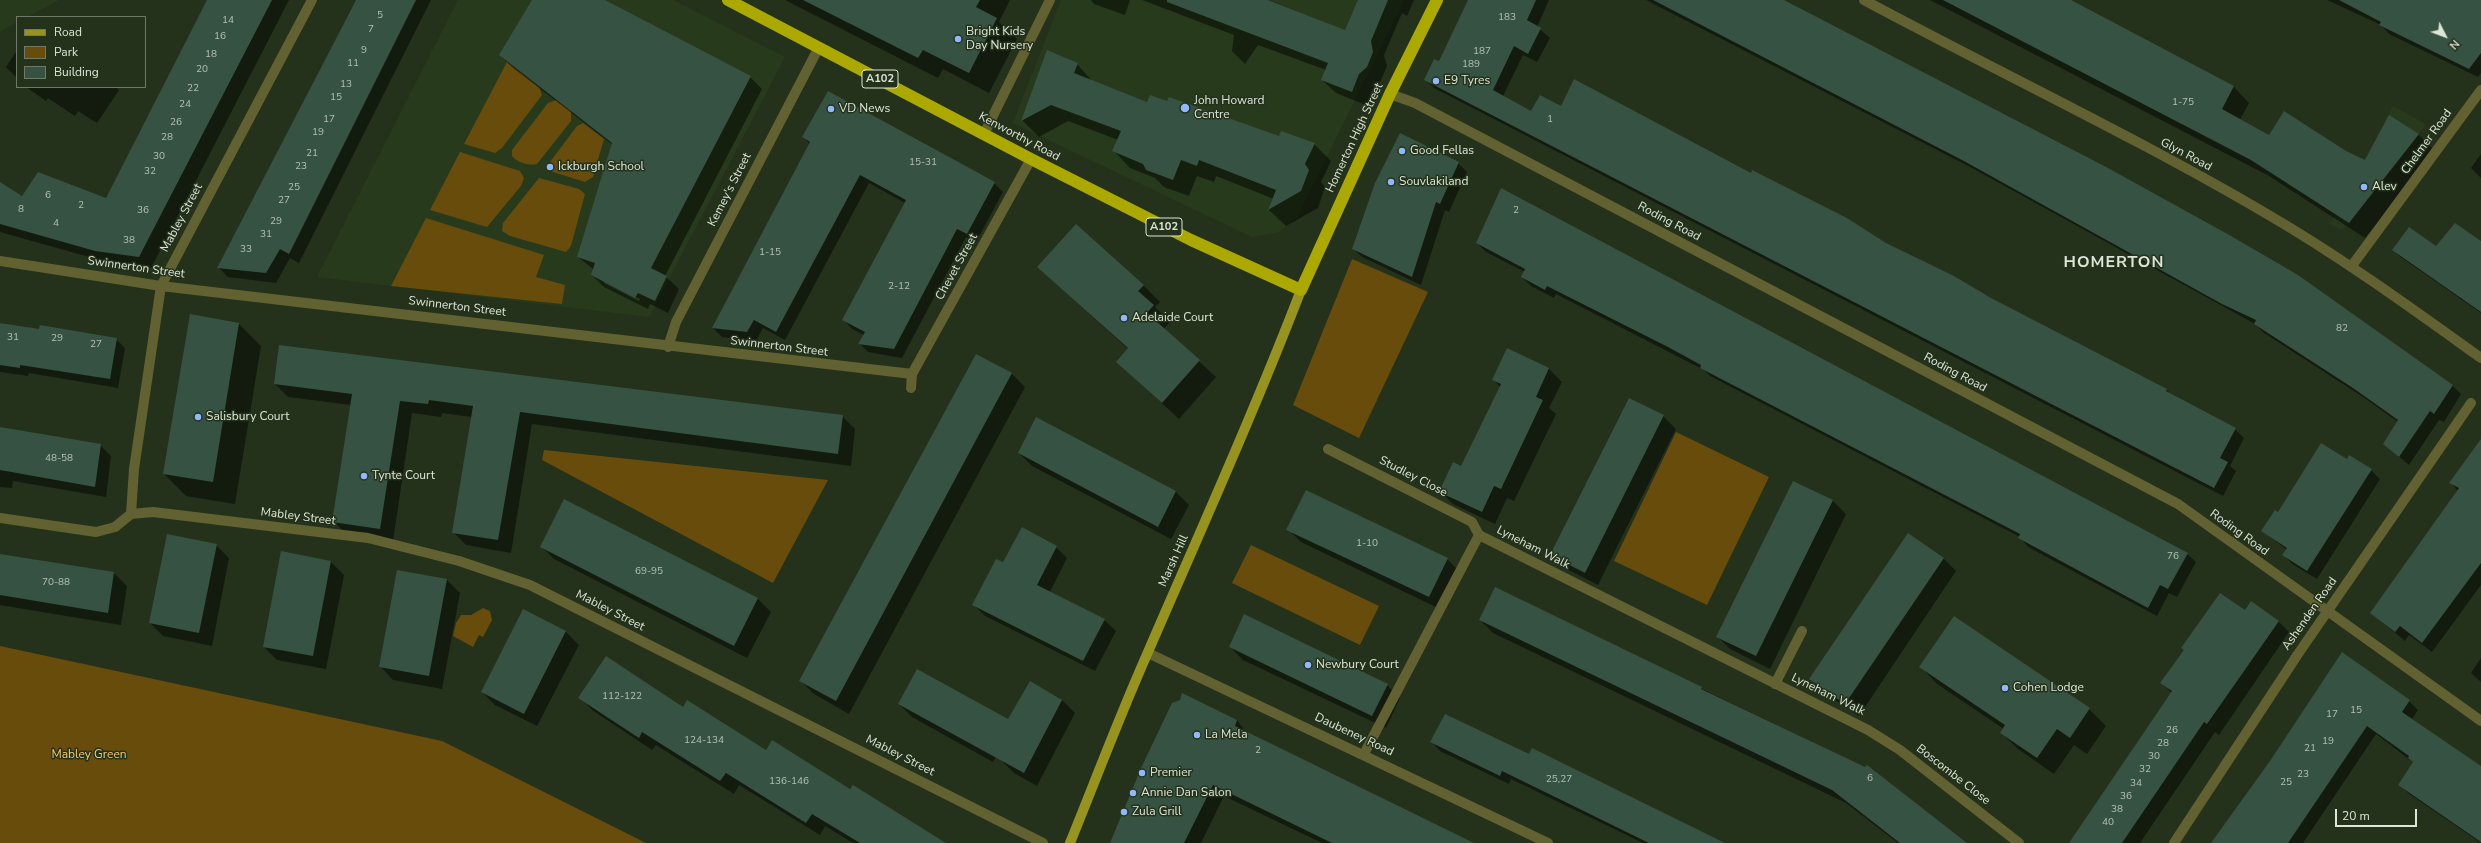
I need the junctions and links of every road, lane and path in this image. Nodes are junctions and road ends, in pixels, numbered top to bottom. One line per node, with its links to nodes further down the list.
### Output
1 (312, 0): 13 (street, Mabley Street)
2 (729, 0): 6 (highway, Kenworthy Road / A102)
3 (1050, 0): 9 (street)
4 (1437, 0): 8 (highway, Homerton High Street)
5 (1864, 0): 12 (street, Glyn Road)
6 (819, 47): 9 (highway, Kenworthy Road / A102); 15 (street, Kemey's Street)
7 (2481, 90): 12 (street, Chelmer Road)
8 (1390, 94): 14 (highway, Homerton High Street); 24 (street, Roding Road)
9 (984, 134): 10 (highway, Kenworthy Road / A102)
10 (1031, 159): 14 (highway, Kenworthy Road / A102); 17 (street, Chevet Street)
11 (0, 261): 13 (street, Swinnerton Street)
12 (2351, 267): 16 (street, Glyn Road)
13 (161, 286): 15 (street, Swinnerton Street); 21 (street, Mabley Street)
14 (1301, 290): 26 (main road, Marsh Hill)
15 (668, 347): 17 (street, Swinnerton Street)
16 (2481, 358)
17 (912, 374): 18 (street, Chevet Street)
18 (911, 388)
19 (2471, 403): 24 (street, Ashenden Road)
20 (1328, 448): 23 (street, Studley Close)
21 (131, 514): 22 (street); 31 (street, Mabley Street)
22 (0, 518)
23 (1478, 535): 27 (street, Lyneham Walk); 30 (street, Lyneham Walk)
24 (2327, 613): 28 (street, Roding Road); 35 (street, Ashenden Road)
25 (1802, 631): 27 (street, Lyneham Walk)
26 (1148, 653): 30 (street, Daubeney Road); 32 (main road, Marsh Hill)
27 (1775, 684): 29 (street, Lyneham Walk)
28 (2481, 721)
29 (1868, 730): 34 (street, Boscombe Close)
30 (1364, 754): 33 (street, Daubeney Road)
31 (1043, 843)
32 (1070, 843)
33 (1548, 843)
34 (2019, 843)
35 (2174, 843)

